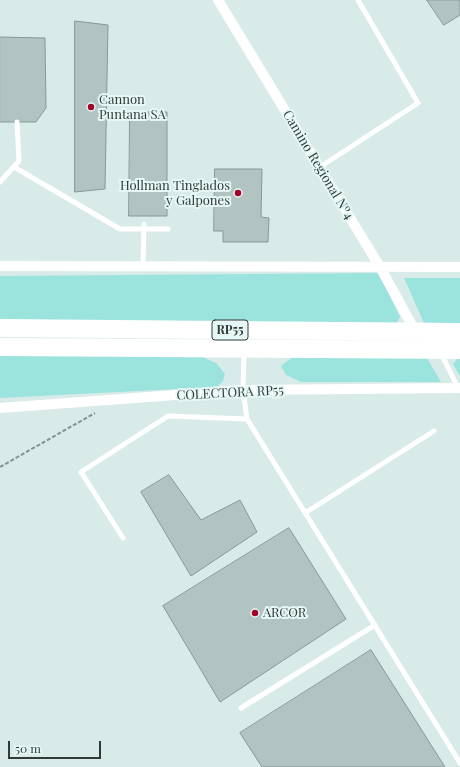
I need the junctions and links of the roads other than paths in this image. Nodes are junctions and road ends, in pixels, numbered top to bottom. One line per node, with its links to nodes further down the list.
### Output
1 (218, 0): 5 (street, Camino Regional Nº4)
2 (358, 0): 5 (lane)
3 (17, 122): 4 (lane)
4 (14, 167): 6 (lane); 7 (lane)
5 (320, 167): 11 (street, Camino Regional Nº4)
6 (0, 182)
7 (144, 227): 8 (lane); 10 (lane)
8 (168, 229)
9 (0, 266): 10 (street)
10 (143, 267): 11 (street)
11 (380, 267): 12 (street); 14 (street, Camino Regional Nº4)
12 (460, 267)
13 (0, 328): 14 (highway, RP55)
14 (415, 331): 15 (highway, RP55)
15 (460, 332)
16 (0, 347): 17 (highway, RP55)
17 (244, 349): 18 (highway, RP55); 21 (lane)
18 (439, 350): 19 (highway, RP55); 20 (lane)
19 (460, 350)
20 (459, 389): 21 (street, COLECTORA RP55)
21 (243, 390): 22 (street, COLECTORA RP55); 23 (lane)
22 (0, 408)
23 (247, 419): 25 (lane); 26 (lane)
24 (434, 431): 25 (lane)
25 (305, 513): 27 (lane)
26 (124, 538)
27 (375, 625): 28 (lane); 29 (lane)
28 (241, 708)
29 (460, 763)

